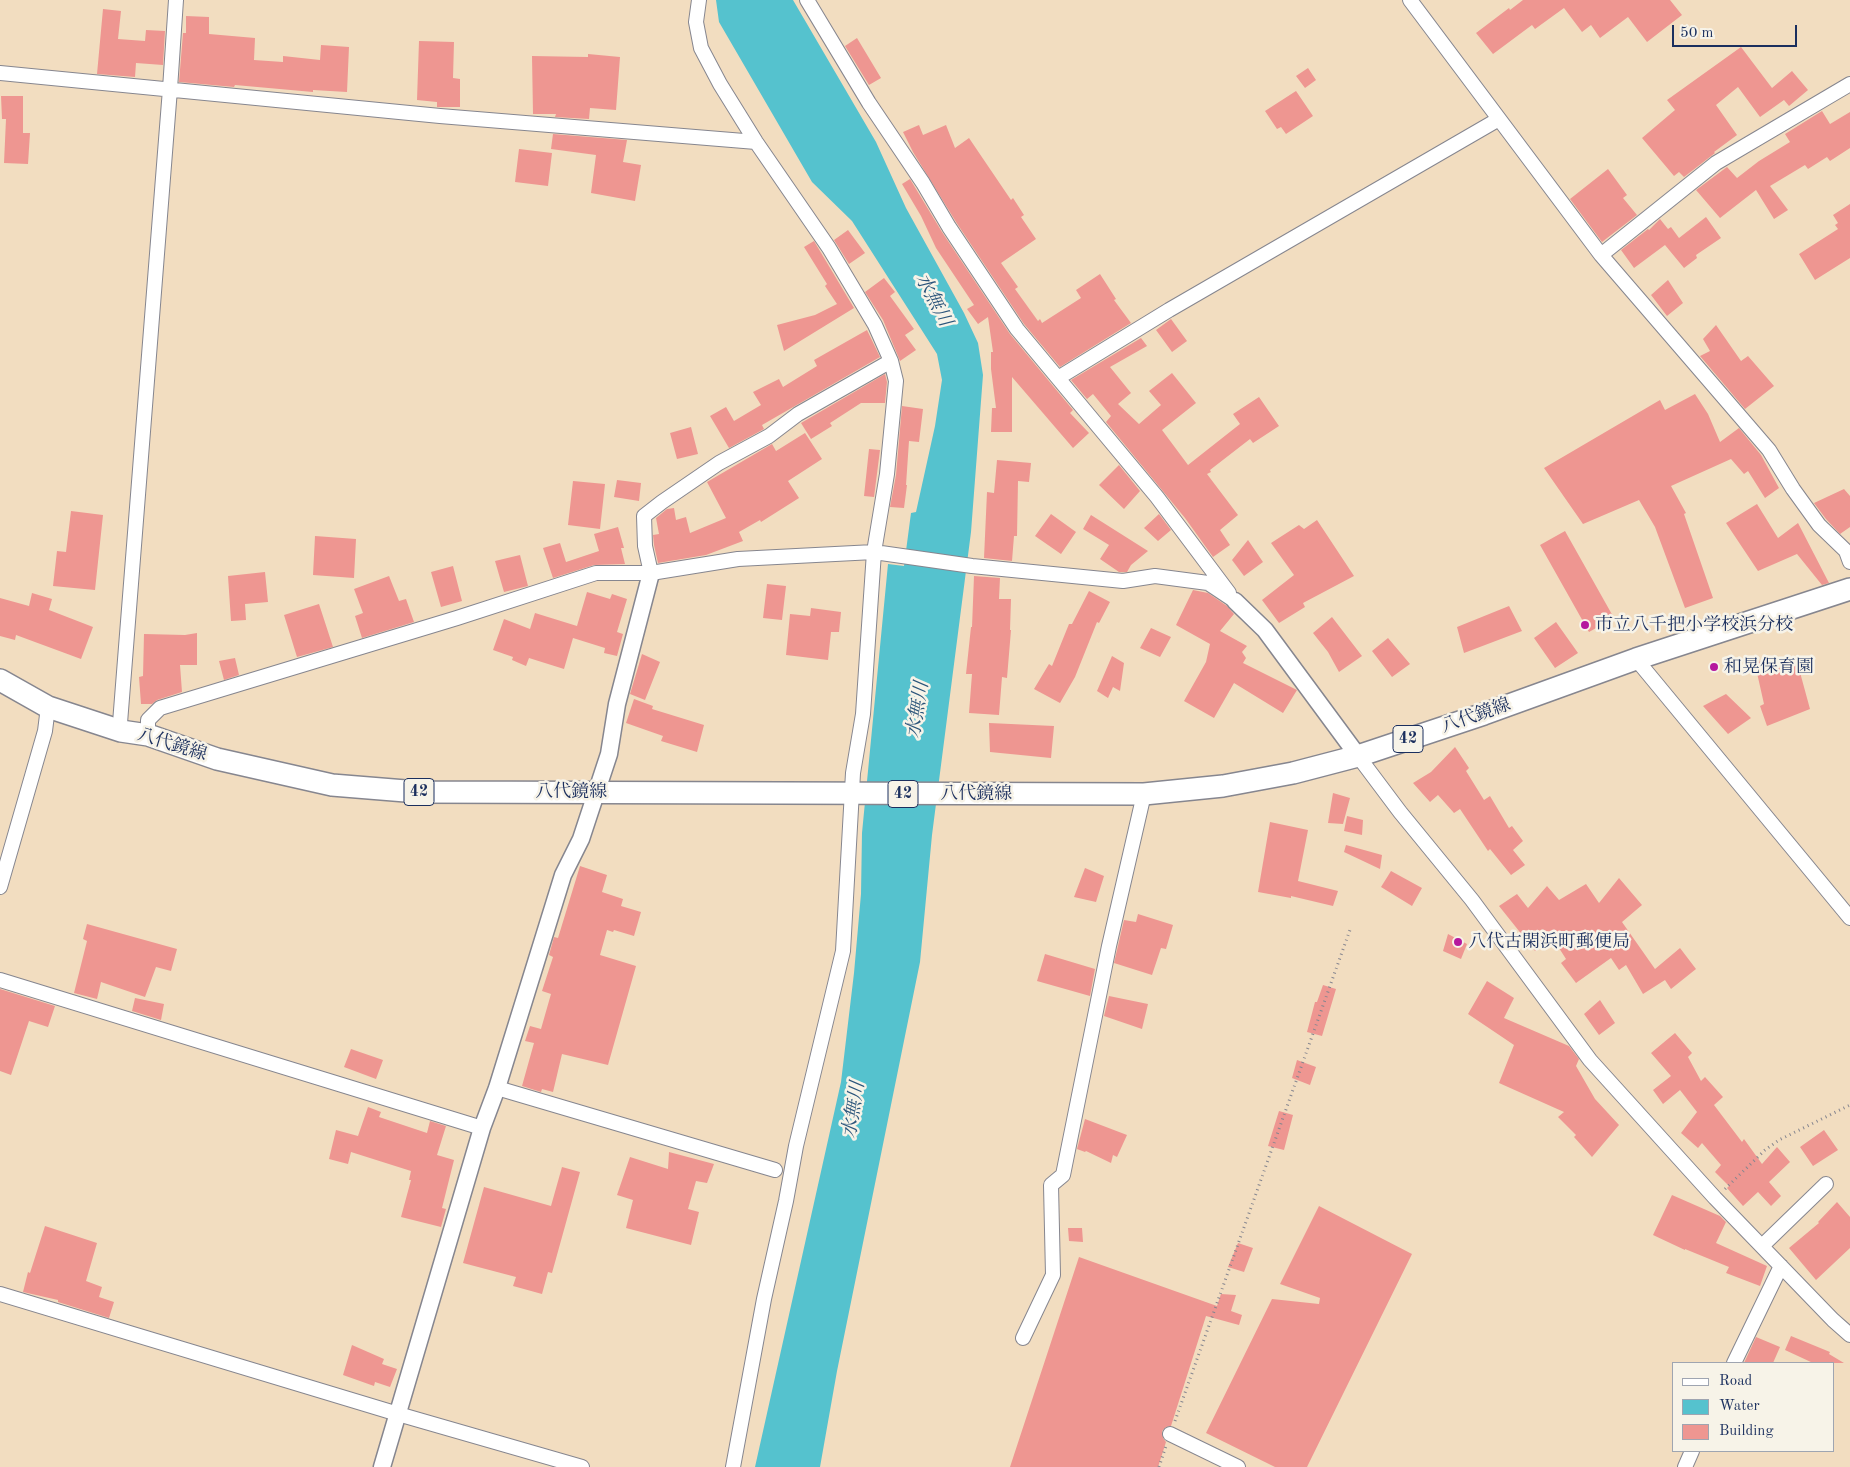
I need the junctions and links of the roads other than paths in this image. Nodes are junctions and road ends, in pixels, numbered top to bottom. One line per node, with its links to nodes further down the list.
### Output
1 (176, 0): 7 (street)
2 (699, 0): 9 (street)
3 (807, 0): 12 (street)
4 (1410, 0): 8 (street)
5 (0, 73): 7 (street)
6 (1850, 84): 10 (street)
7 (170, 89): 9 (street); 21 (street)
8 (1499, 119): 10 (street); 12 (street)
9 (756, 142): 11 (street)
10 (1601, 254): 14 (street)
11 (891, 362): 13 (street); 15 (street)
12 (1058, 378): 17 (street)
13 (874, 552): 15 (street); 17 (street); 25 (street)
14 (1850, 562)
15 (651, 574): 22 (street); 24 (street)
16 (1848, 592): 18 (main road, 八代鏡線 / 42)
17 (1235, 601): 23 (street)
18 (1636, 659): 23 (main road, 八代鏡線 / 42); 28 (street)
19 (0, 680): 20 (main road, 八代鏡線 / 42)
20 (48, 707): 21 (main road, 八代鏡線 / 42); 27 (street)
21 (120, 731): 22 (main road, 八代鏡線 / 42)
22 (148, 735): 24 (main road, 八代鏡線 / 42)
23 (1358, 756): 26 (main road, 八代鏡線 / 42); 34 (street)
24 (595, 792): 25 (main road, 八代鏡線 / 42); 30 (street)
25 (855, 793): 26 (main road, 八代鏡線 / 42); 45 (street)
26 (1144, 794): 38 (street)
27 (0, 887)
28 (1850, 918)
29 (0, 980): 31 (street)
30 (497, 1088): 31 (street); 32 (street)
31 (482, 1128): 40 (street)
32 (775, 1170)
33 (1826, 1184): 34 (street)
34 (1762, 1246): 35 (street)
35 (1781, 1266): 37 (street); 39 (street)
36 (0, 1294): 40 (street)
37 (1850, 1335)
38 (1023, 1338)
39 (1734, 1362)
40 (398, 1414): 43 (street); 44 (street)
41 (1170, 1434): 46 (street)
42 (1692, 1452): 47 (street)
43 (382, 1467)
44 (582, 1467)
45 (733, 1467)
46 (1238, 1467)
47 (1685, 1467)

